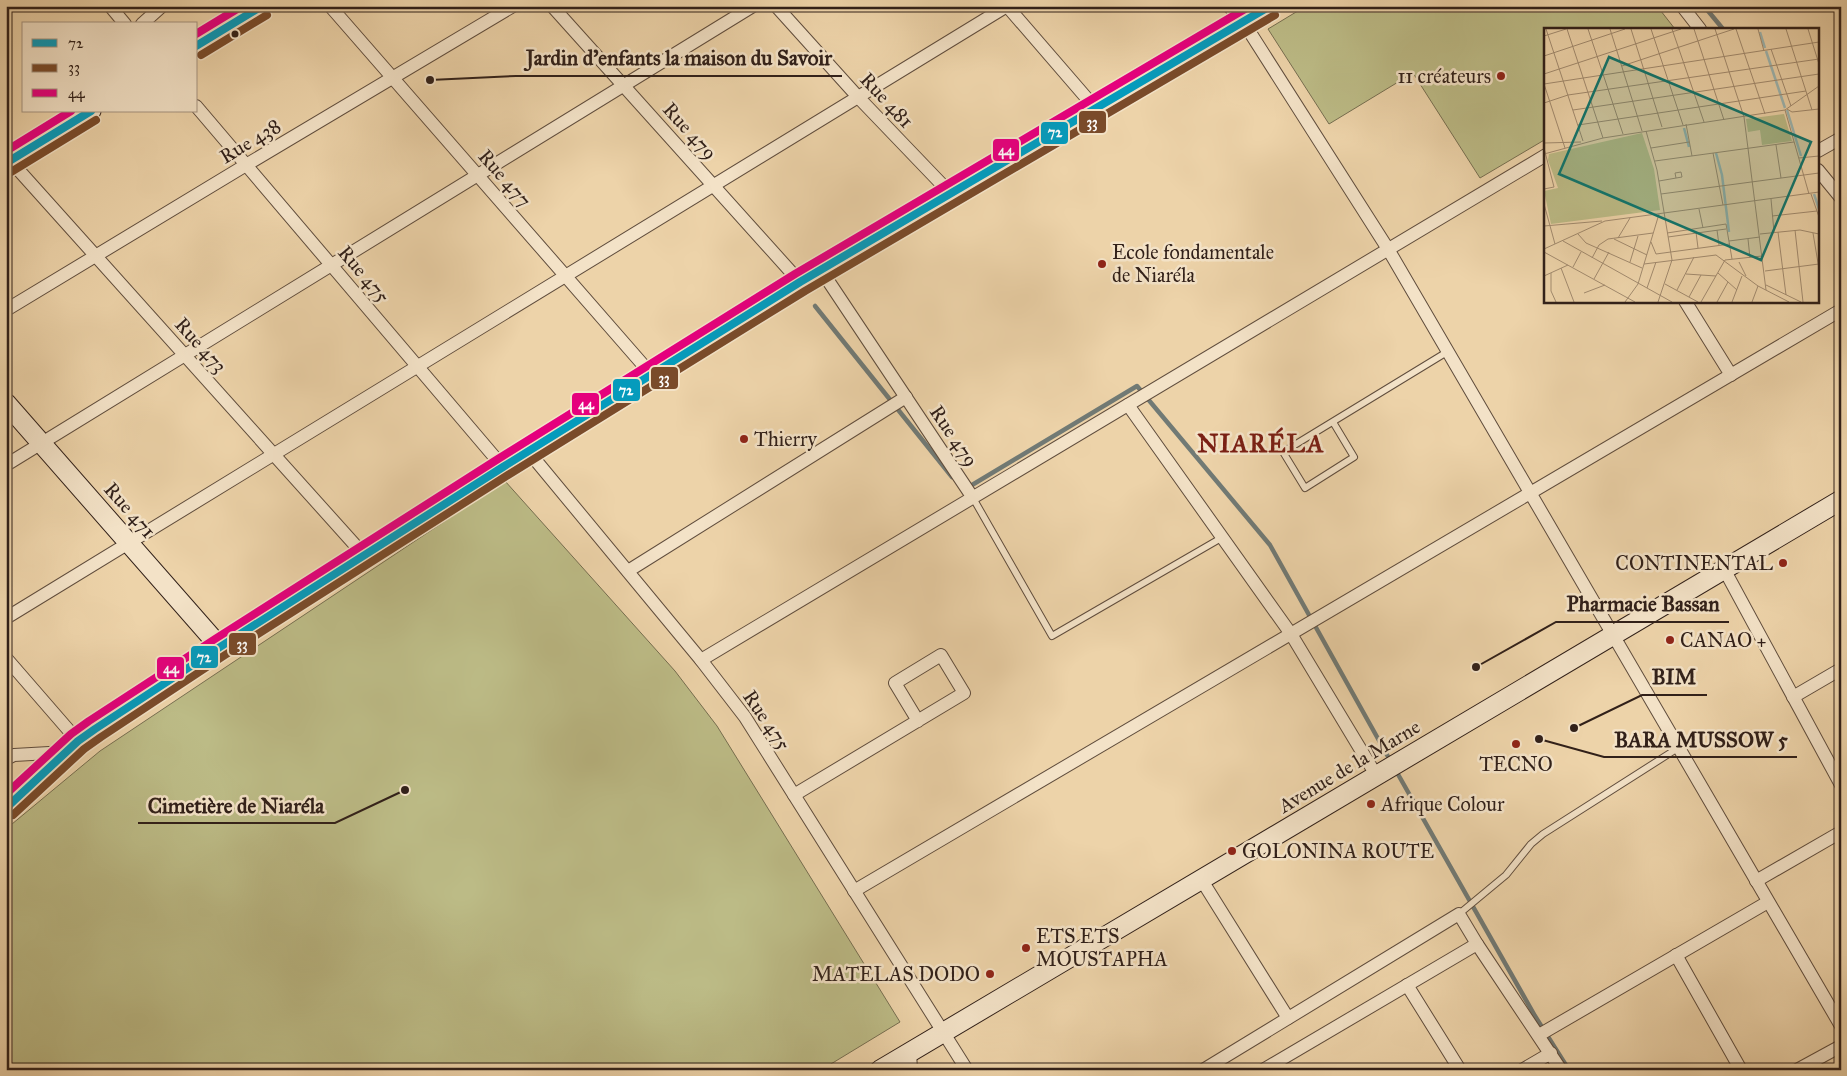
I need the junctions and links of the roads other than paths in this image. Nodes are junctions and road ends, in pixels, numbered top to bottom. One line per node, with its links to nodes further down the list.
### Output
1 (110, 6): 13 (street)
2 (162, 6): 14 (street)
3 (262, 6): 17 (street)
4 (330, 6): 18 (street, Rue 477)
5 (513, 6): 18 (street, Rue 438)
6 (552, 6): 19 (street, Rue 479)
7 (753, 6): 19 (street)
8 (776, 6): 20 (street, Rue 481)
9 (1007, 6): 20 (street); 22 (street)
10 (1230, 6): 15 (street)
11 (1270, 6): 15 (street)
12 (1682, 6): 16 (street)
13 (123, 22)
14 (144, 22)
15 (1244, 23): 22 (street); 34 (street)
16 (1699, 28)
17 (198, 45)
18 (393, 78): 28 (street, Rue 438); 30 (street, Rue 477)
19 (624, 86): 30 (street); 31 (street, Rue 479)
20 (858, 97): 31 (street); 32 (street, Rue 481)
21 (198, 108): 28 (street, Rue 475)
22 (1096, 109): 32 (street)
23 (88, 112): 27 (street)
24 (1841, 138): 25 (street)
25 (1820, 150)
26 (1544, 156): 34 (street)
27 (8, 160): 35 (street, Rue 473)
28 (246, 165): 35 (street, Rue 438); 36 (street, Rue 475)
29 (1820, 172): 33 (street)
30 (478, 176): 36 (street); 38 (street, Rue 477)
31 (714, 186): 38 (street); 39 (street, Rue 479)
32 (952, 195): 37 (street)
33 (1841, 198)
34 (1388, 249): 43 (street); 50 (street)
35 (96, 256): 41 (street, Rue 438); 44 (street, Rue 473)
36 (331, 265): 44 (street); 45 (street, Rue 475)
37 (821, 270): 39 (street); 48 (street, Rue 479)
38 (566, 276): 45 (street); 46 (street, Rue 477)
39 (800, 282): 46 (street)
40 (1687, 302): 47 (street)
41 (6, 310)
42 (1841, 310): 47 (street)
43 (1447, 352): 51 (lane); 57 (street)
44 (184, 355): 52 (street); 54 (street, Rue 473)
45 (418, 366): 54 (street); 56 (street, Rue 475)
46 (651, 374): 53 (street)
47 (1731, 375): 57 (street)
48 (906, 397): 58 (street, Rue 479); 64 (street)
49 (6, 404): 52 (street, Rue 471)
50 (1128, 405): 58 (street); 60 (street)
51 (1332, 422): 51 (lane)
52 (42, 444): 55 (street); 61 (street, Rue 471)
53 (528, 452): 56 (street); 64 (street, Rue 475)
54 (273, 453): 61 (street); 62 (street, Rue 473)
55 (6, 465)
56 (503, 467): 62 (street)
57 (1530, 493): 66 (street); 67 (street)
58 (973, 498): 60 (lane); 70 (street)
59 (1841, 500): 63 (street, Avenue de la Marne)
60 (1222, 537): 66 (street)
61 (128, 542): 65 (street); 68 (street, Rue 471)
62 (364, 555): 68 (street)
63 (1724, 569): 67 (street, Avenue de la Marne); 72 (street)
64 (628, 571): 70 (street, Rue 475)
65 (6, 618)
66 (1291, 634): 77 (street); 84 (street)
67 (1613, 635): 75 (street); 77 (street, Avenue de la Marne)
68 (220, 647): 74 (street)
69 (6, 658): 74 (street)
70 (702, 660): 79 (street, Rue 475)
71 (1841, 670): 72 (street)
72 (1793, 697): 78 (street)
73 (918, 721): 73 (street); 79 (street)
74 (72, 746): 76 (street); 80 (street)
75 (1678, 748): 83 (street); 86 (lane)
76 (6, 759)
77 (1376, 775): 82 (street, Avenue de la Marne)
78 (1841, 785)
79 (794, 795): 84 (street, Rue 475)
80 (6, 808)
81 (1841, 832): 83 (street)
82 (1201, 879): 90 (street); 92 (street, Avenue de la Marne)
83 (1756, 880): 85 (street)
84 (854, 891): 92 (street, Rue 475)
85 (1768, 902): 88 (street); 91 (street)
86 (1459, 914): 87 (street); 90 (street)
87 (1477, 944): 89 (street); 93 (street)
88 (1676, 956): 93 (street); 104 (street)
89 (1407, 985): 100 (street); 101 (street)
90 (1288, 1018): 99 (street)
91 (1841, 1026)
92 (943, 1032): 96 (street, Avenue de la Marne); 98 (street, Rue 475)
93 (1539, 1035): 95 (street)
94 (1841, 1046): 105 (street)
95 (1551, 1053): 102 (street); 103 (street)
96 (910, 1061): 97 (street, Avenue de la Marne)
97 (880, 1070)
98 (968, 1070)
99 (1203, 1070)
100 (1263, 1070)
101 (1460, 1070)
102 (1522, 1070)
103 (1561, 1070)
104 (1741, 1070)
105 (1796, 1070)

